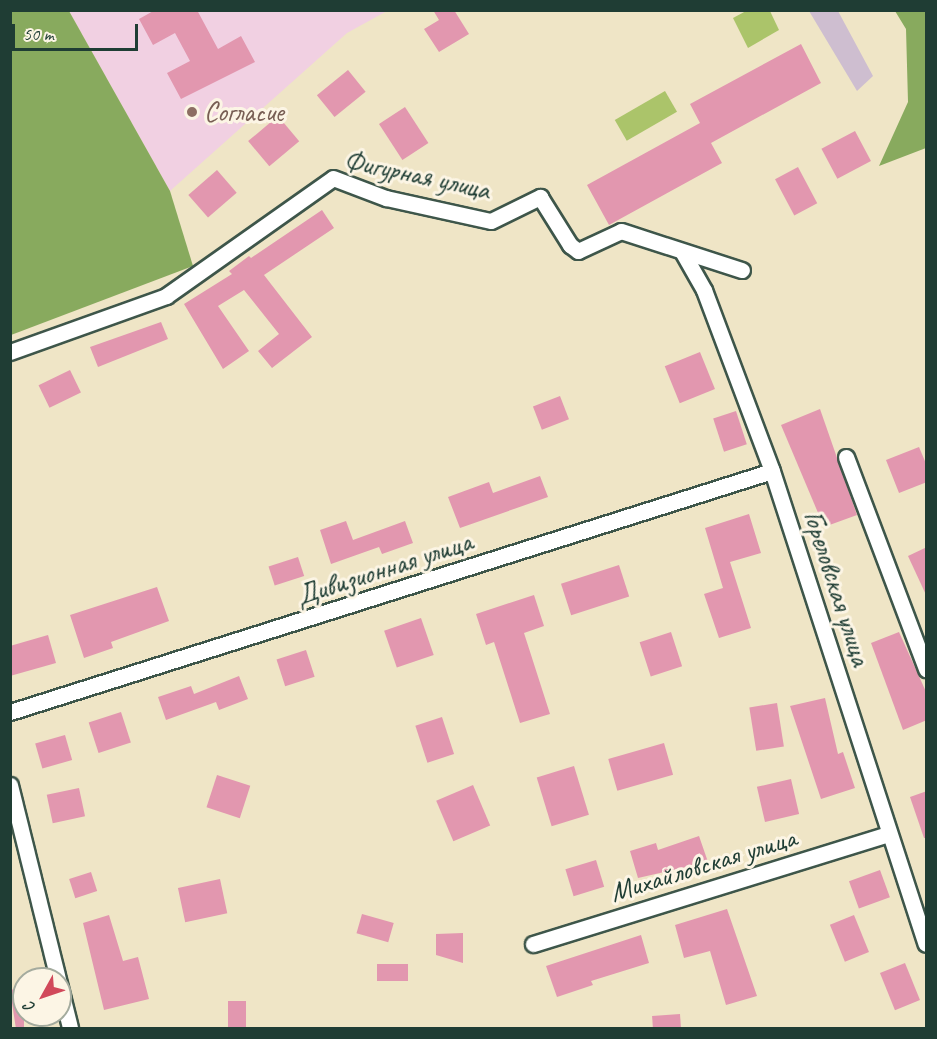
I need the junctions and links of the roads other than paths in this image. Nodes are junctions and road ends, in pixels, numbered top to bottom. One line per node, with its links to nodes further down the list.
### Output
1 (683, 253): 2 (street, Фигурная улица); 3 (street, Фигурная улица); 5 (street, Гореловская улица)
2 (742, 270)
3 (10, 352)
4 (846, 457): 6 (street)
5 (772, 471): 7 (street, Дивизионная улица); 9 (street, Гореловская улица)
6 (927, 669)
7 (10, 712)
8 (10, 785): 12 (street)
9 (888, 834): 10 (street, Михайловская улица); 11 (street, Гореловская улица)
10 (533, 944)
11 (927, 945)
12 (70, 1029)

